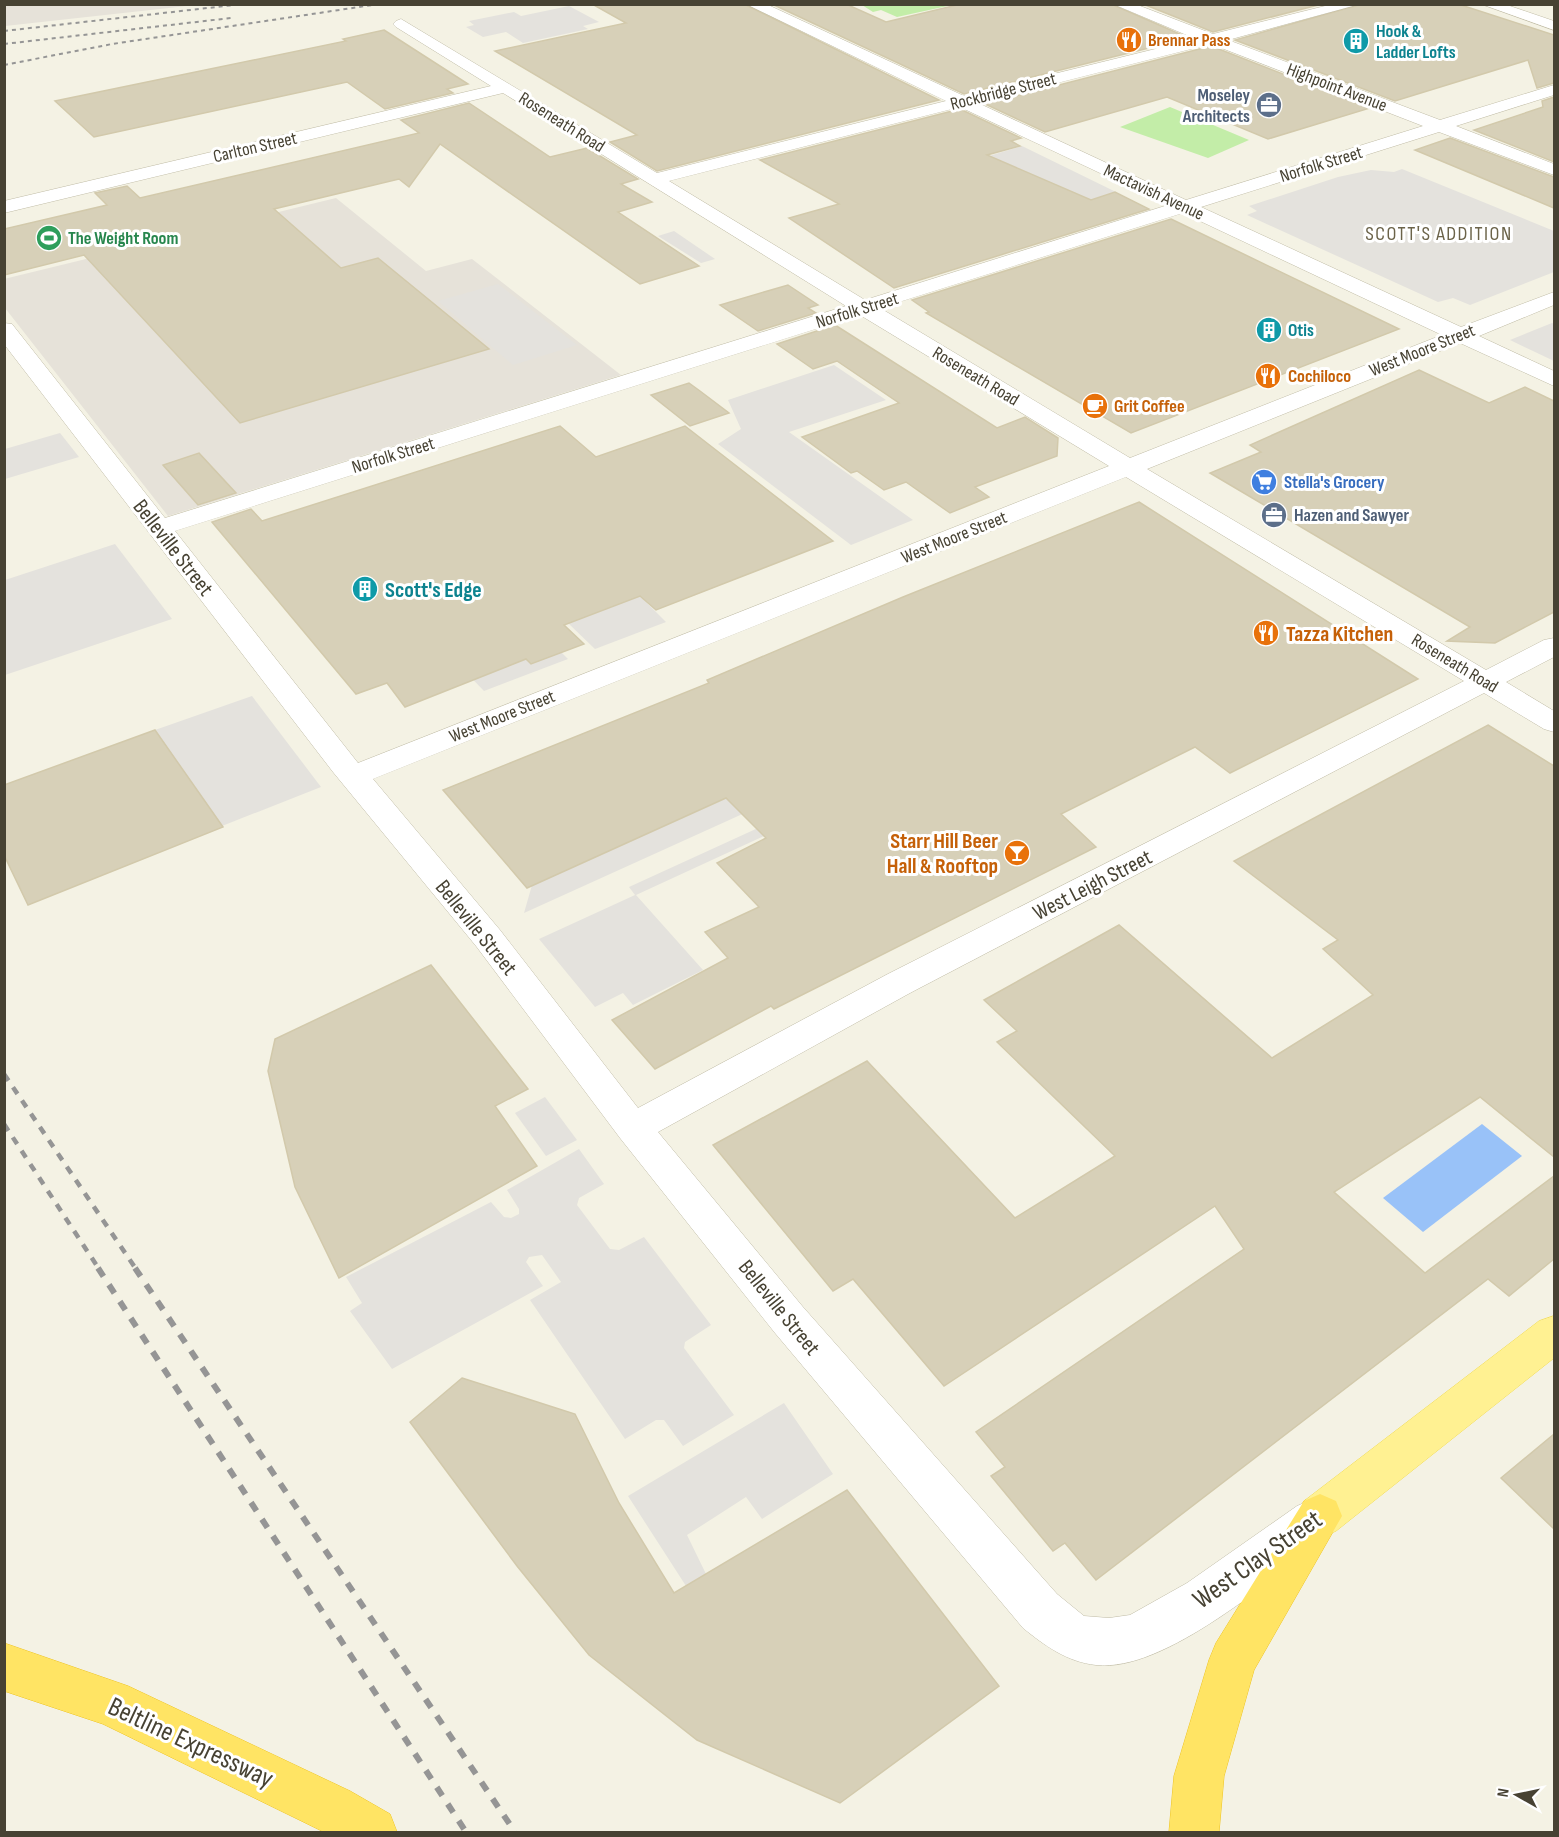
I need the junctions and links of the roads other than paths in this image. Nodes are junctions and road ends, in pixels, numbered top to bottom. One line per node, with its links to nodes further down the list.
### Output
1 (753, 4): 10 (street, Mactavish Avenue)
2 (1120, 4): 7 (street, Highpoint Avenue)
3 (1353, 4): 7 (street, Rockbridge Street)
4 (1488, 4): 6 (street)
5 (401, 24): 8 (street, Roseneath Road)
6 (1554, 26)
7 (1214, 40): 10 (street, Rockbridge Street); 11 (street, Highpoint Avenue)
8 (505, 88): 13 (street, Roseneath Road); 14 (street, Carlton Street)
9 (1554, 90): 11 (street, Norfolk Street)
10 (960, 102): 13 (street, Rockbridge Street); 15 (street, Mactavish Avenue)
11 (1440, 126): 12 (street, Highpoint Avenue); 15 (street, Norfolk Street)
12 (1554, 170)
13 (654, 179): 17 (street, Roseneath Road)
14 (4, 207)
15 (1183, 207): 17 (street, Norfolk Street); 19 (street, Mactavish Avenue)
16 (1554, 298): 19 (street, West Moore Street)
17 (864, 308): 21 (street, Roseneath Road); 22 (street, Norfolk Street)
18 (4, 329): 22 (street, Belleville Street)
19 (1460, 335): 20 (street, Mactavish Avenue); 21 (street, West Moore Street)
20 (1554, 379)
21 (1127, 468): 24 (street, Roseneath Road); 26 (street, West Moore Street)
22 (159, 528): 26 (street, Belleville Street)
23 (1554, 646): 24 (street, West Leigh Street)
24 (1485, 682): 25 (street, Roseneath Road); 27 (street, West Leigh Street)
25 (1554, 723)
26 (353, 776): 27 (street, Belleville Street)
27 (633, 1128): 30 (street, Belleville Street)
28 (1554, 1334): 29 (main road, West Clay Street)
29 (1320, 1516): 30 (street, West Clay Street); 33 (highway)
30 (959, 1518)
31 (4, 1667): 32 (highway, Beltline Expressway)
32 (372, 1833)
33 (1194, 1833)

